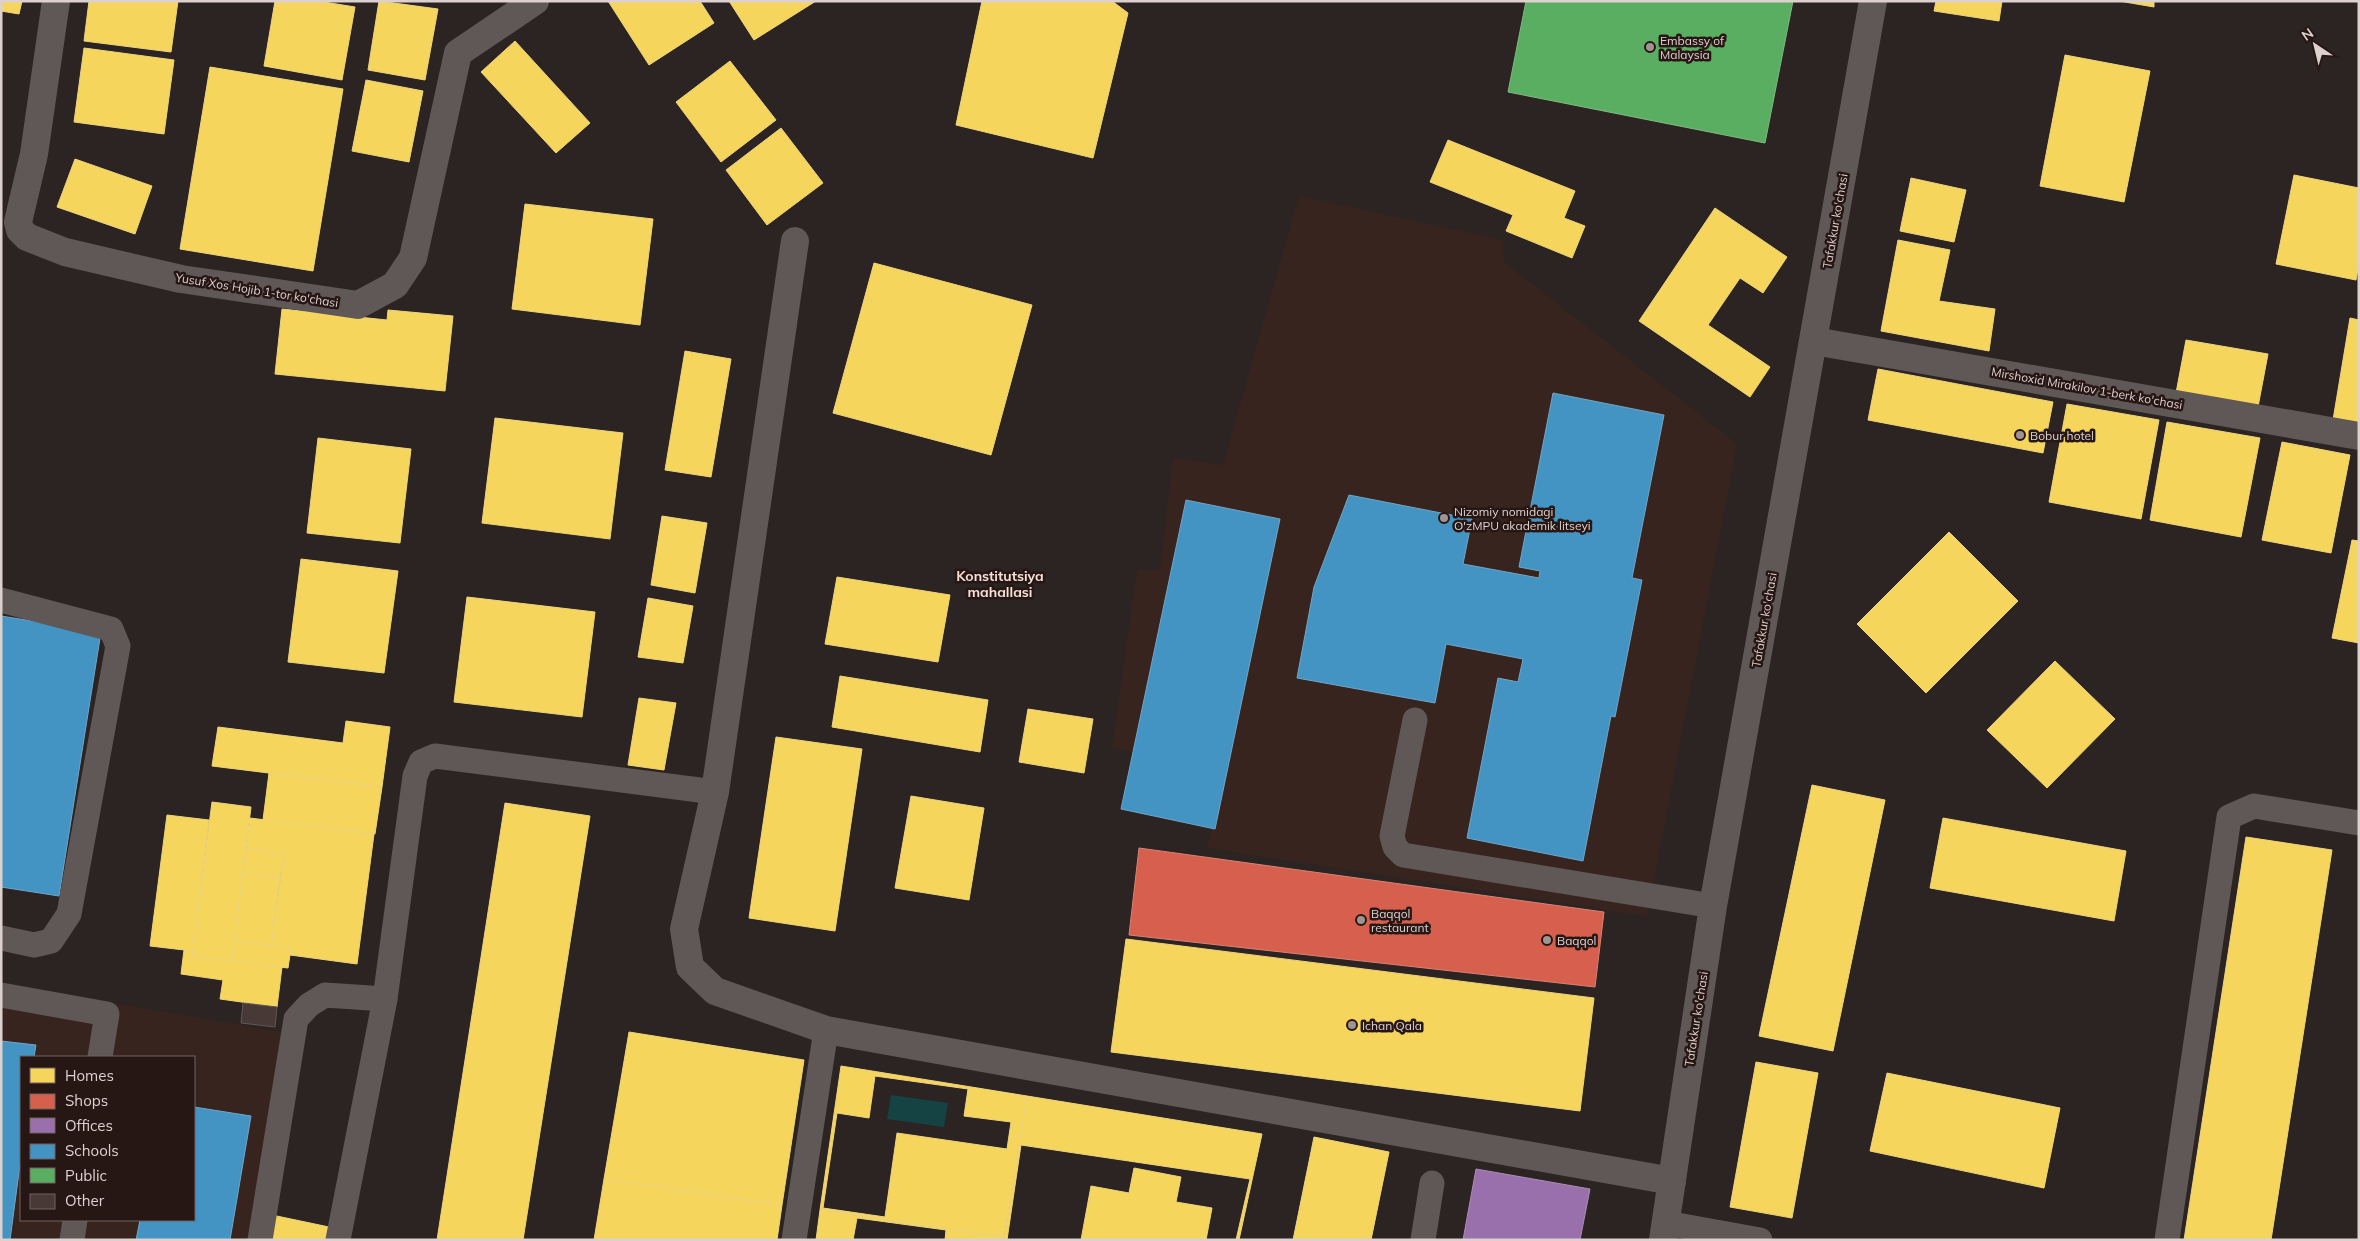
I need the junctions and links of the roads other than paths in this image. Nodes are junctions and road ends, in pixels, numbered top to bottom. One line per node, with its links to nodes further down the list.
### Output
1 (56, 1): 2 (street, Yusuf Xos Hojib 1-tor ko'chasi)
2 (535, 1)
3 (1873, 1): 5 (street, Tafakkur ko'chasi)
4 (795, 241): 9 (street)
5 (1814, 341): 6 (street, Mirshoxid Mirakilov 1-berk ko'chasi); 11 (street, Tafakkur ko'chasi)
6 (2359, 436)
7 (1, 600): 12 (lane)
8 (1415, 720): 11 (lane)
9 (715, 792): 14 (lane); 15 (street)
10 (2359, 823): 27 (lane)
11 (1713, 906): 17 (street, Tafakkur ko'chasi)
12 (1, 938)
13 (1, 995): 16 (lane)
14 (385, 999): 22 (lane); 23 (lane)
15 (826, 1030): 17 (street); 24 (lane)
16 (100, 1056)
17 (1672, 1180): 20 (street, Tafakkur ko'chasi)
18 (1432, 1183): 25 (lane)
19 (75, 1221): 21 (lane)
20 (1665, 1231): 26 (lane)
21 (72, 1240)
22 (260, 1240)
23 (338, 1240)
24 (794, 1240)
25 (1423, 1240)
26 (1760, 1240)
27 (2167, 1240)

